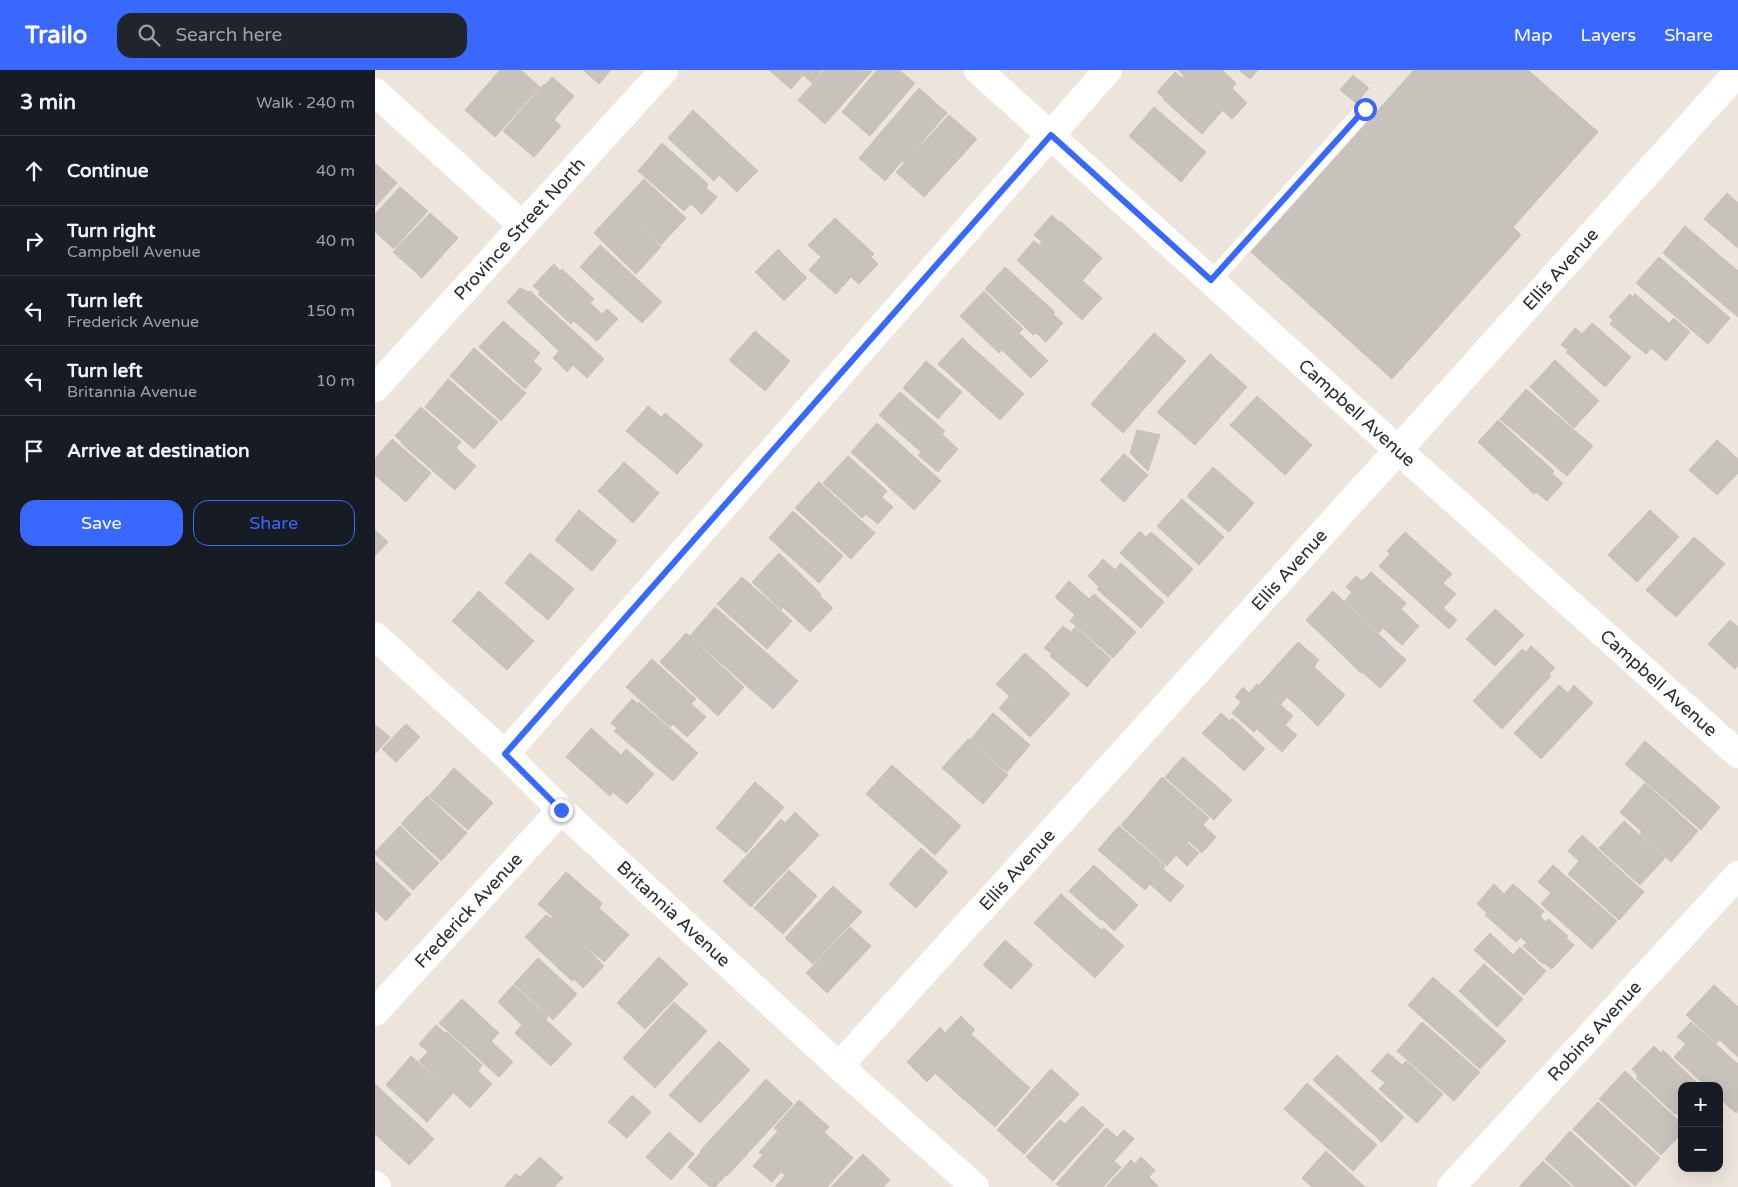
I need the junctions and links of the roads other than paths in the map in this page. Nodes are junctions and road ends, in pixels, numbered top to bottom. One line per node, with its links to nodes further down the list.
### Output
1 (664, 70): 8 (street, Province Street North)
2 (978, 70): 7 (street, Campbell Avenue)
3 (1108, 70): 7 (street)
4 (1738, 72): 11 (street, Ellis Avenue)
5 (375, 92): 8 (street)
6 (1365, 109): 9 (lane)
7 (1051, 135): 9 (street, Campbell Avenue); 13 (street)
8 (522, 225): 10 (street, Province Street North)
9 (1211, 280): 11 (street, Campbell Avenue)
10 (375, 388)
11 (1398, 450): 14 (street, Campbell Avenue); 18 (street, Ellis Avenue)
12 (375, 636): 13 (street, Britannia Avenue)
13 (505, 754): 15 (street, Britannia Avenue)
14 (1738, 754)
15 (561, 810): 17 (street, Frederick Avenue); 18 (street, Britannia Avenue)
16 (1734, 888): 20 (street, Robins Avenue)
17 (375, 1012)
18 (839, 1066): 19 (street, Britannia Avenue)
19 (975, 1187)
20 (1451, 1187)

